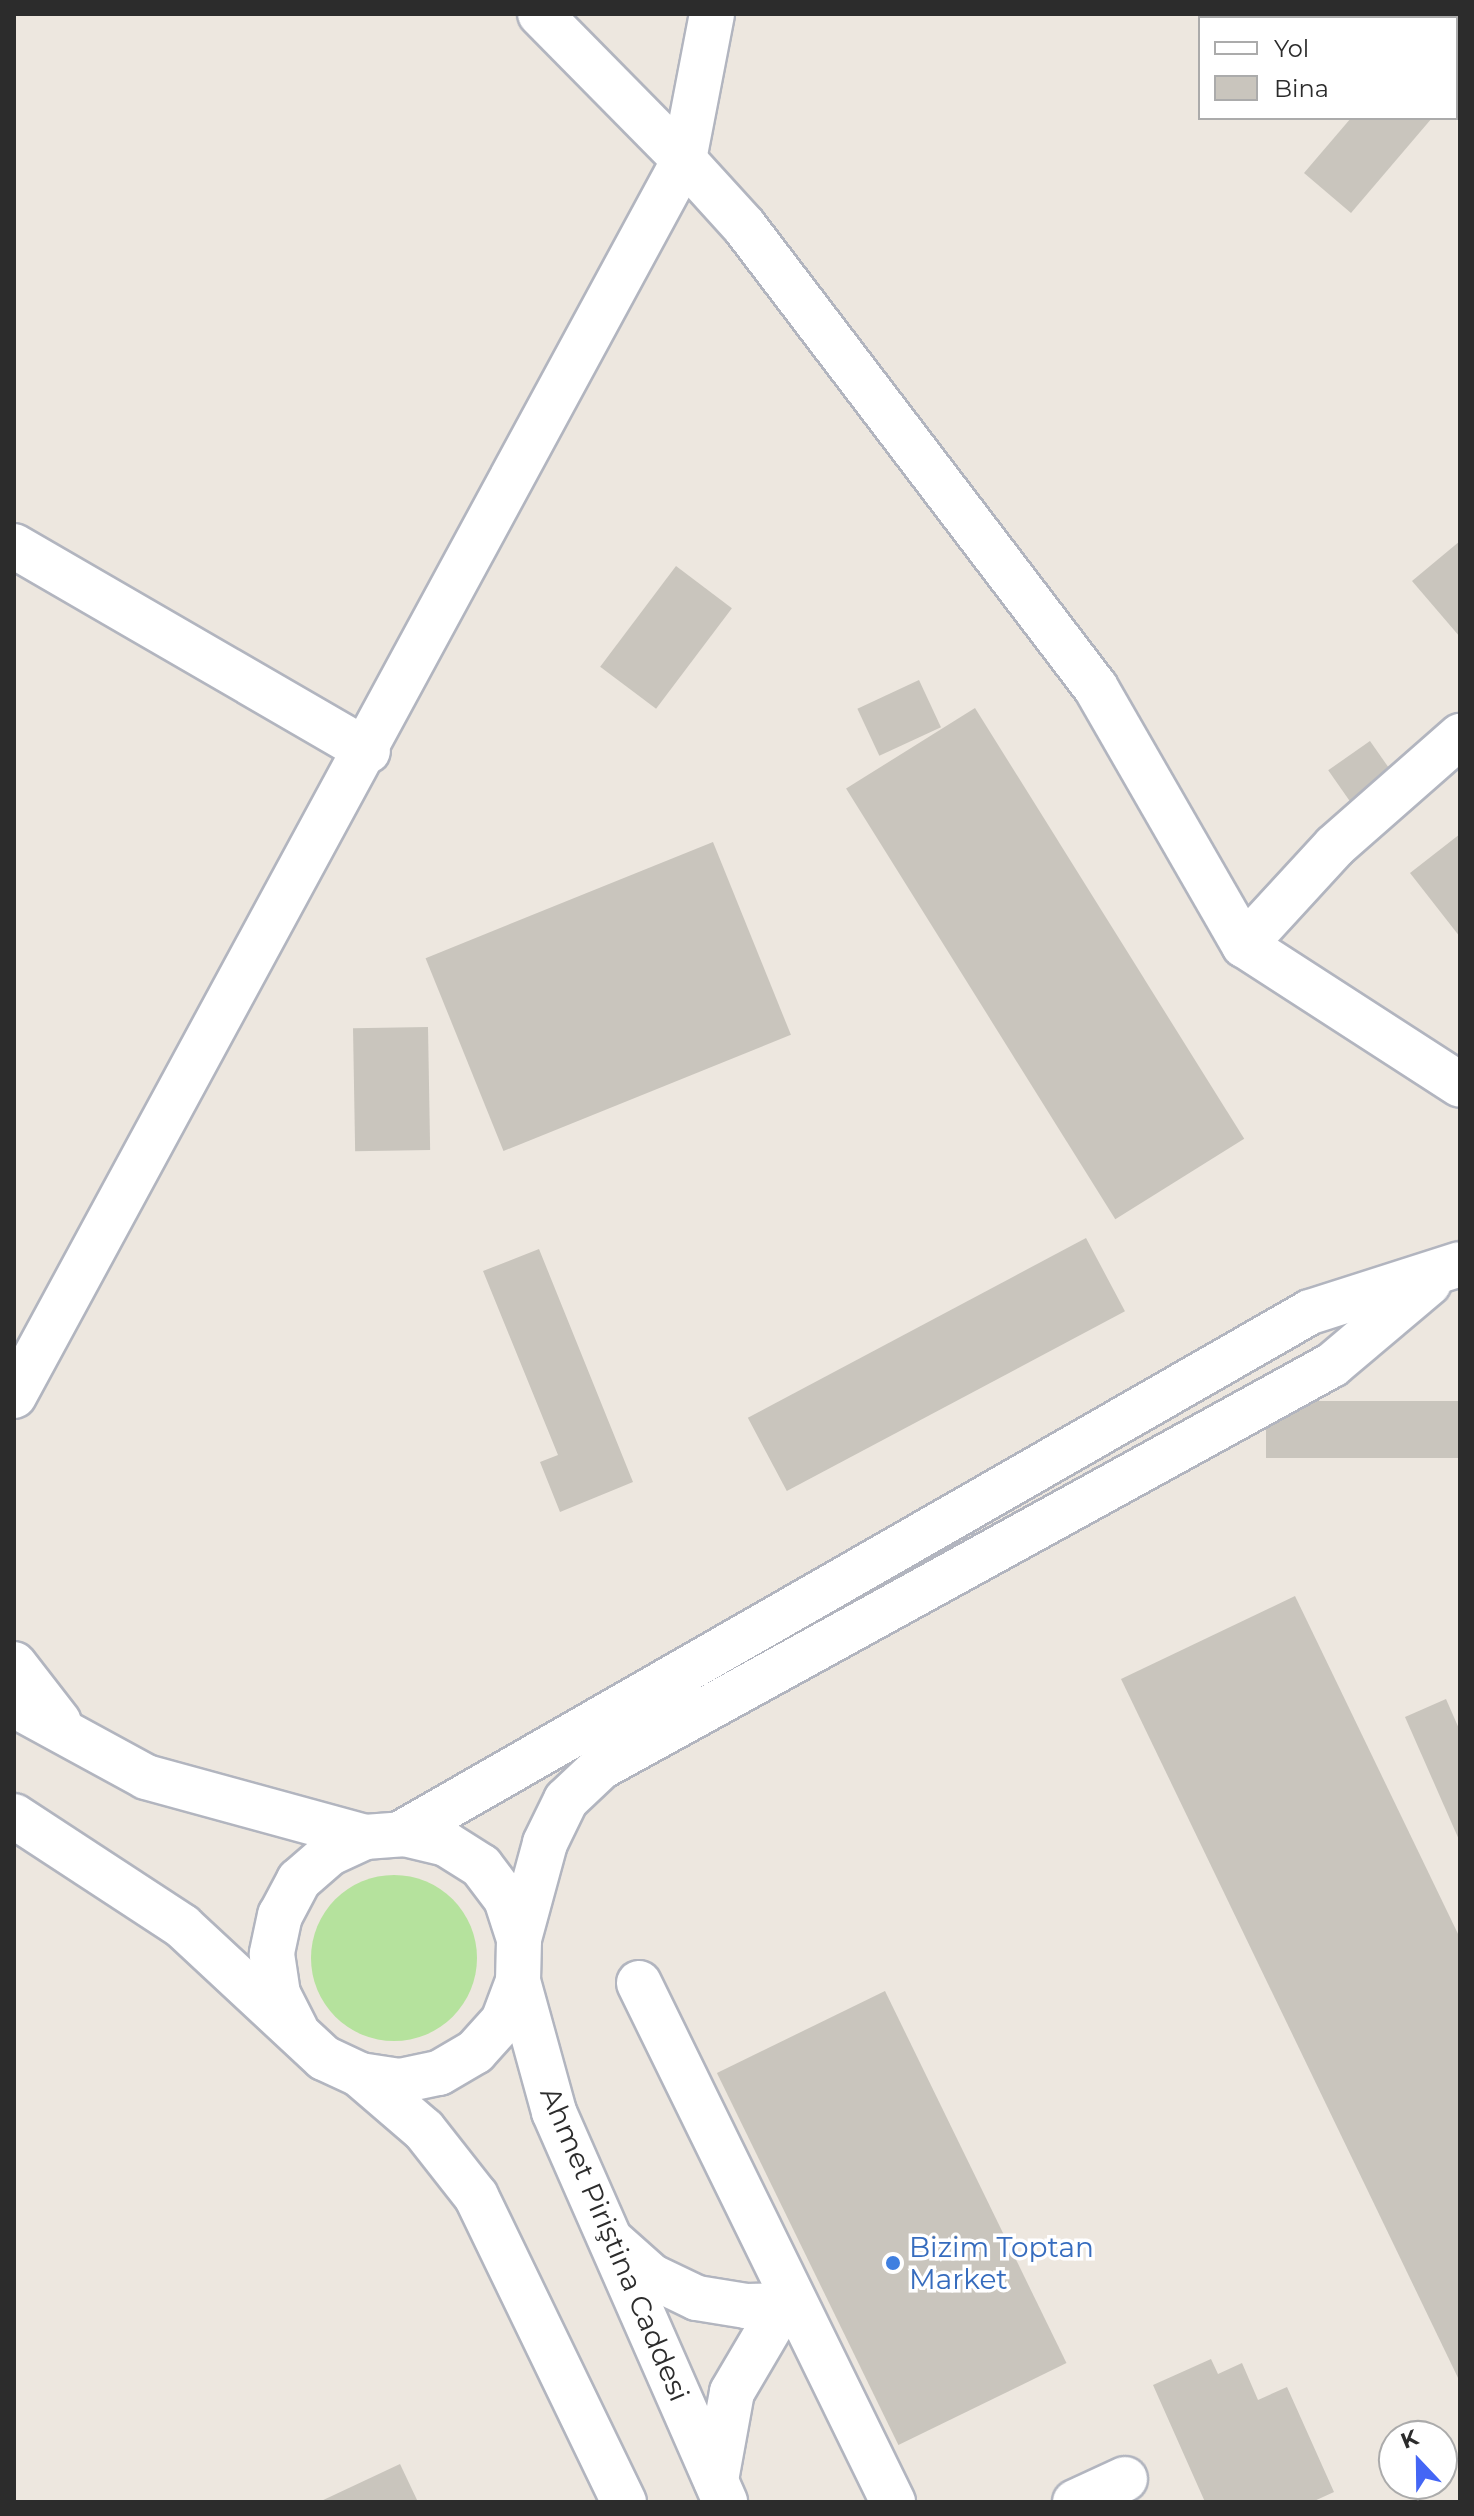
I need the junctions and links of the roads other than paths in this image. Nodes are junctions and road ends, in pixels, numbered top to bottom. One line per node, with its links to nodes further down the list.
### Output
1 (540, 14): 3 (street)
2 (712, 14): 3 (street)
3 (684, 160): 6 (street); 7 (street)
4 (14, 546): 6 (street)
5 (1460, 736): 7 (street)
6 (368, 751): 10 (street)
7 (1244, 945): 8 (street)
8 (1460, 1085)
9 (1452, 1268): 15 (street); 16 (street)
10 (14, 1396)
11 (14, 1664): 13 (street)
12 (14, 1705): 13 (street)
13 (67, 1734): 15 (street)
14 (14, 1816): 18 (street)
15 (382, 1836): 16 (street); 18 (street)
16 (518, 1960): 19 (street); 20 (street, Ahmet Piriştina Caddesi)
17 (639, 1983): 21 (street)
18 (296, 2029): 19 (street)
19 (360, 2075): 24 (street)
20 (609, 2239): 21 (street); 23 (street, Ahmet Piriştina Caddesi)
21 (794, 2305): 23 (street); 25 (street)
22 (1125, 2479): 26 (street)
23 (720, 2492)
24 (624, 2502)
25 (893, 2502)
26 (1075, 2502)

